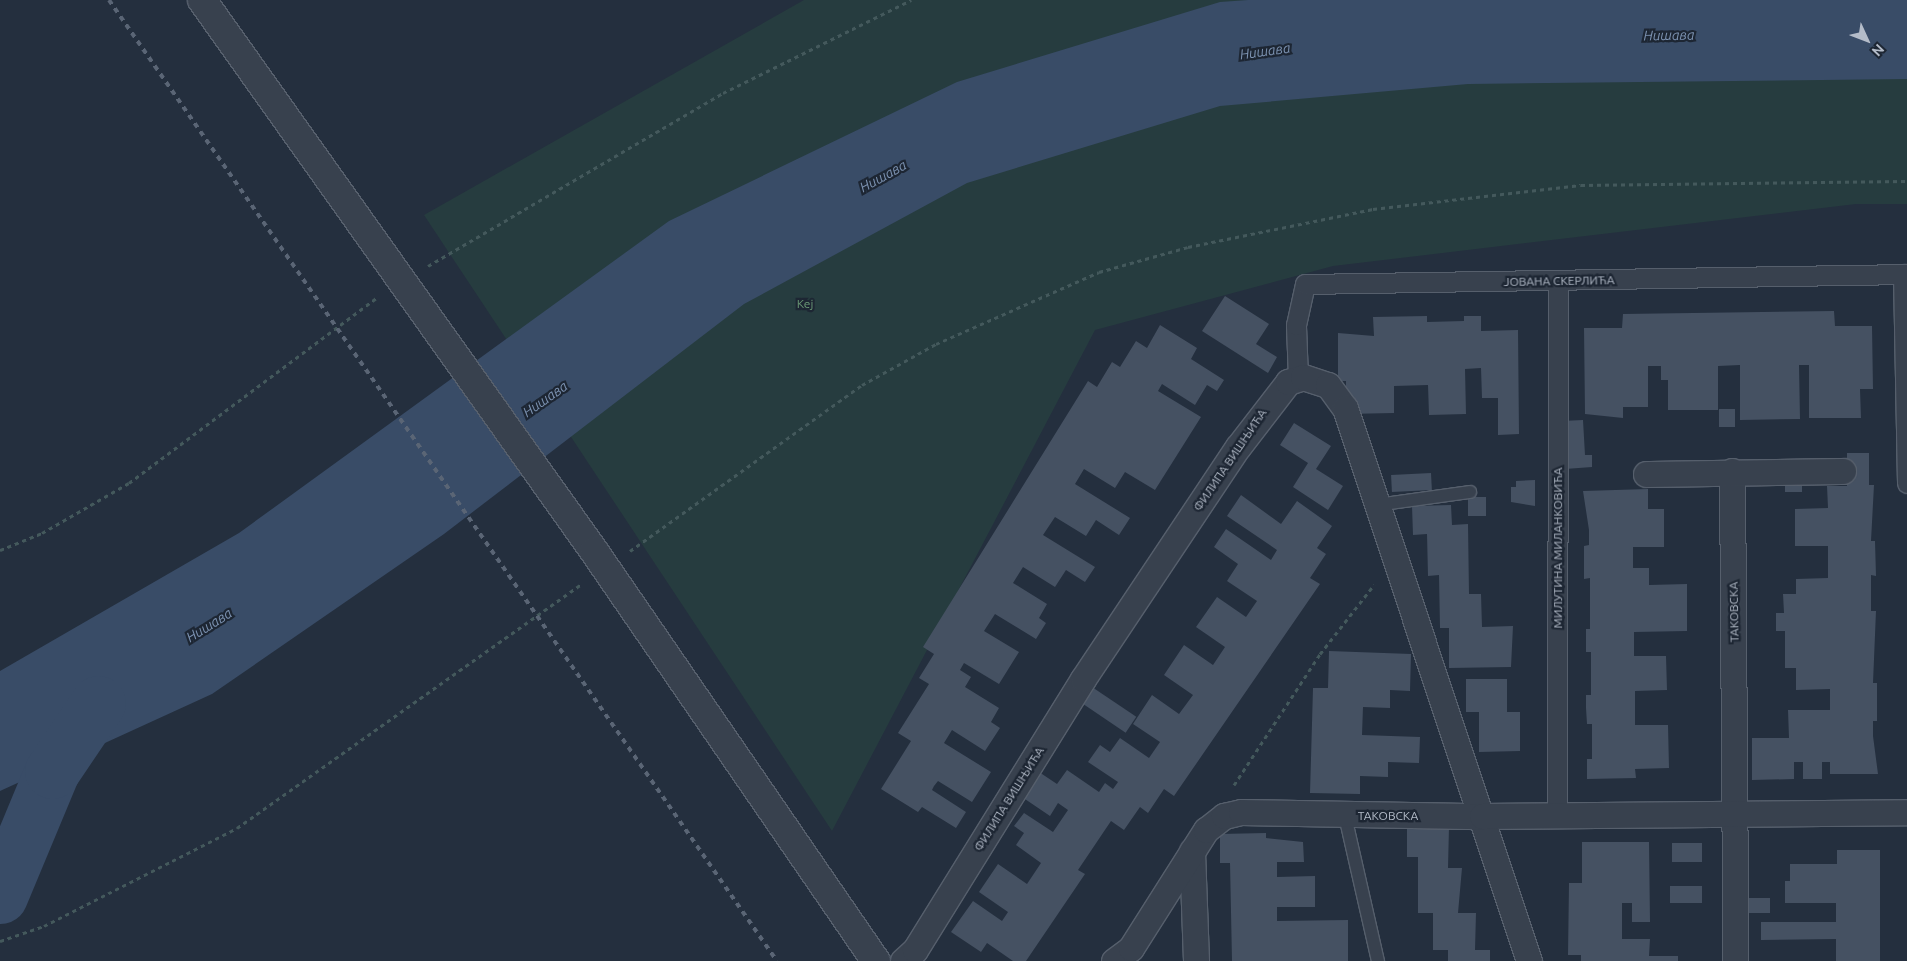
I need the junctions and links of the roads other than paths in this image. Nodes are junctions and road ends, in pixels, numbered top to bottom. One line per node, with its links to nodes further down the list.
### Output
1 (202, 0): 18 (street)
2 (1905, 274): 3 (street, ЈОВАНА СКЕРЛИЋА); 8 (street)
3 (1558, 281): 4 (street, ЈОВАНА СКЕРЛИЋА); 13 (street, МИЛУТИНА МИЛАНКОВИЋА)
4 (1298, 378): 10 (street); 19 (street, ФИЛИПА ВИШЊИЋА)
5 (1732, 471): 6 (street); 7 (street); 12 (street, ТАКОВСКА)
6 (1844, 471)
7 (1646, 474)
8 (1907, 483)
9 (1470, 492): 10 (lane)
10 (1376, 505): 15 (street)
11 (1907, 812): 12 (street, ТАКОВСКА)
12 (1737, 814): 13 (street, ТАКОВСКА); 23 (street, ТАКОВСКА)
13 (1557, 815): 15 (street, ТАКОВСКА)
14 (1345, 816): 15 (street, ТАКОВСКА); 16 (street, ТАКОВСКА); 21 (lane)
15 (1482, 816): 22 (street)
16 (1192, 852): 17 (street); 20 (street)
17 (1129, 957)
18 (876, 961)
19 (903, 961)
20 (1196, 961)
21 (1378, 961)
22 (1529, 961)
23 (1735, 961)

